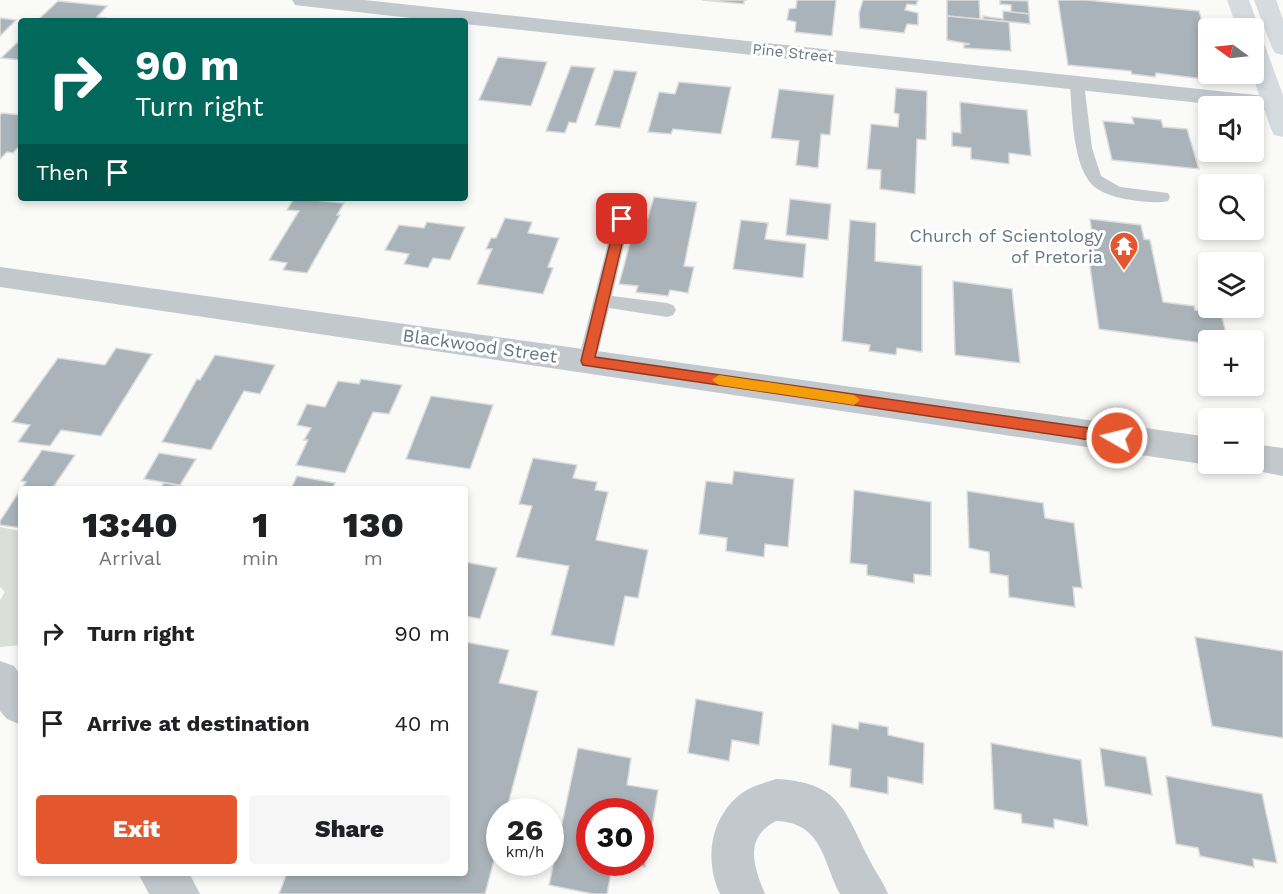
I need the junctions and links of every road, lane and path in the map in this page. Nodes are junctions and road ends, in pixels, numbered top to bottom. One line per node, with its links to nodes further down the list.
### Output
1 (303, 0): 7 (street, Pine Street)
2 (1238, 0): 4 (main road)
3 (1265, 0): 5 (main road)
4 (1244, 18)
5 (1283, 48)
6 (1264, 71): 8 (main road)
7 (1077, 83): 8 (street, Pine Street); 10 (lane)
8 (1278, 105): 9 (main road)
9 (1283, 129)
10 (1162, 197)
11 (622, 219): 13 (lane)
12 (0, 277): 15 (street, Blackwood Street)
13 (602, 301): 14 (lane); 15 (lane)
14 (667, 310)
15 (587, 361): 16 (street, Blackwood Street)
16 (1198, 449)
17 (1264, 459): 18 (street)
18 (1283, 462)
19 (0, 680): 20 (street)
20 (18, 701)
21 (163, 876): 22 (street)
22 (178, 894)
23 (743, 894): 24 (street)
24 (866, 894)

